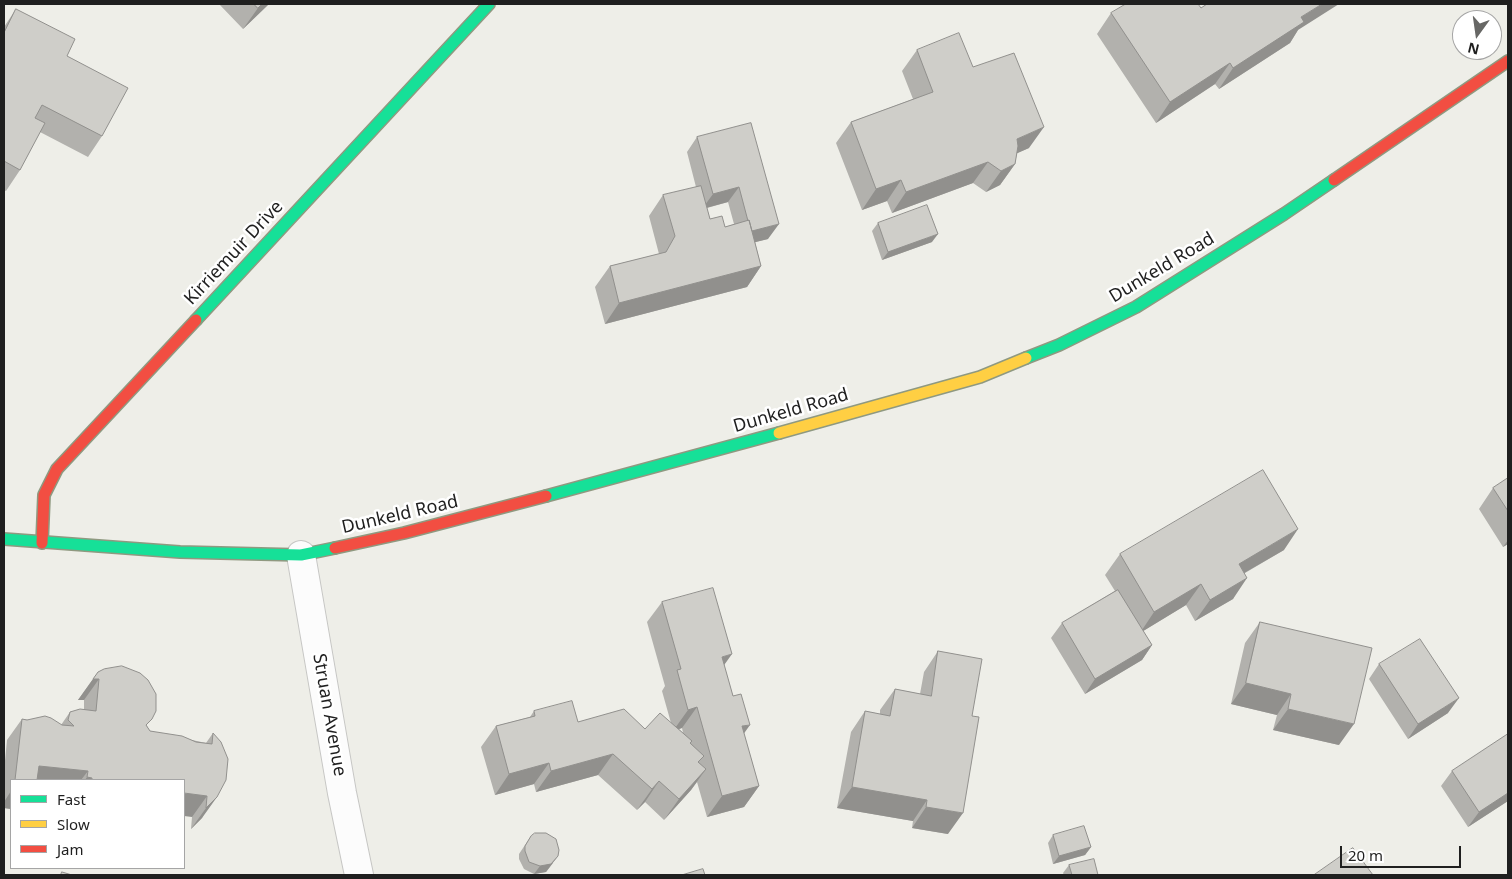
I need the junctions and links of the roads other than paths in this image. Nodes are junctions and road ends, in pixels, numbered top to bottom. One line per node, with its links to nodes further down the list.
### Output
1 (489, 4): 4 (main road, Kirriemuir Drive)
2 (1508, 61): 5 (main road, Dunkeld Road)
3 (4, 539): 4 (main road, Dunkeld Road)
4 (42, 543): 5 (main road, Dunkeld Road)
5 (301, 555): 6 (street, Struan Avenue)
6 (359, 875)

